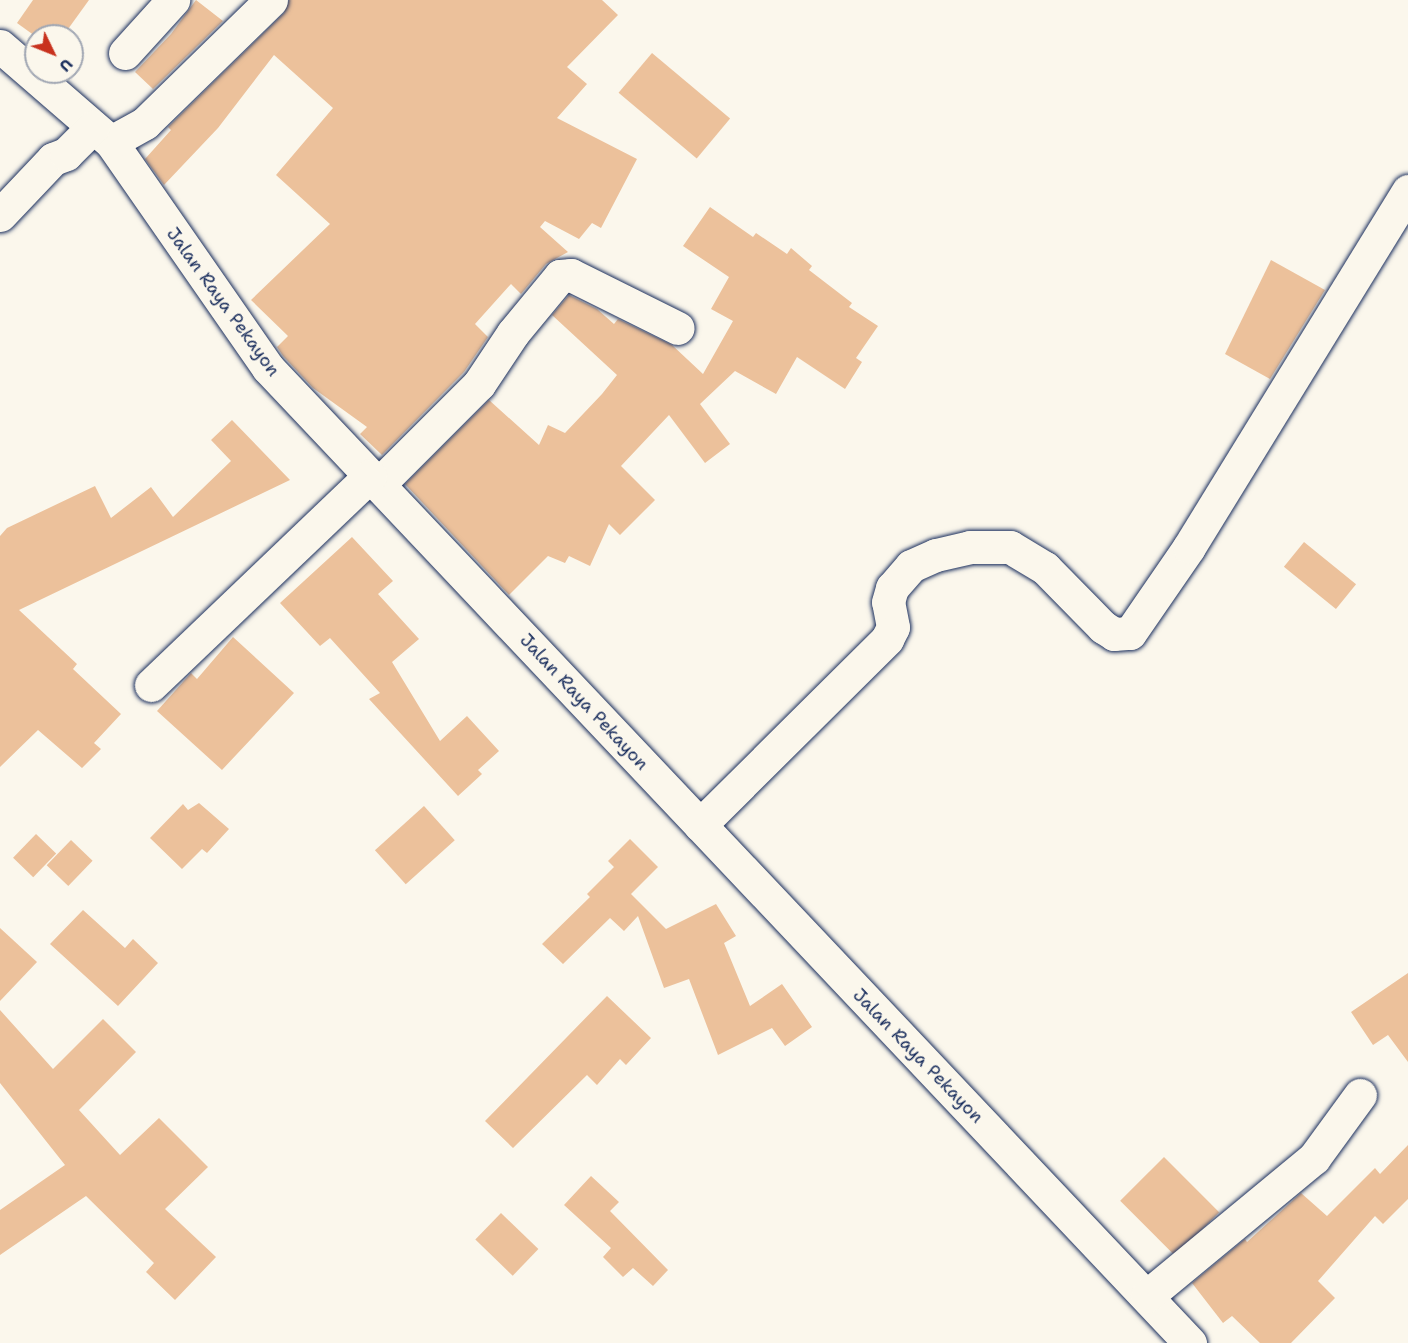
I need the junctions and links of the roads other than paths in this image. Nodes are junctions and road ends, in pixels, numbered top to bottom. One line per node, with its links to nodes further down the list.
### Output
1 (173, 0): 4 (street)
2 (272, 0): 5 (street)
3 (0, 46): 5 (street, Jalan Raya Pekayon)
4 (125, 53)
5 (89, 139): 7 (street); 9 (street, Jalan Raya Pekayon)
6 (1408, 191): 11 (street)
7 (0, 215)
8 (678, 328): 9 (street)
9 (374, 481): 10 (street); 11 (street, Jalan Raya Pekayon)
10 (151, 685)
11 (700, 825): 13 (street, Jalan Raya Pekayon)
12 (1360, 1095): 13 (street)
13 (1147, 1296): 14 (street, Jalan Raya Pekayon)
14 (1190, 1343)

